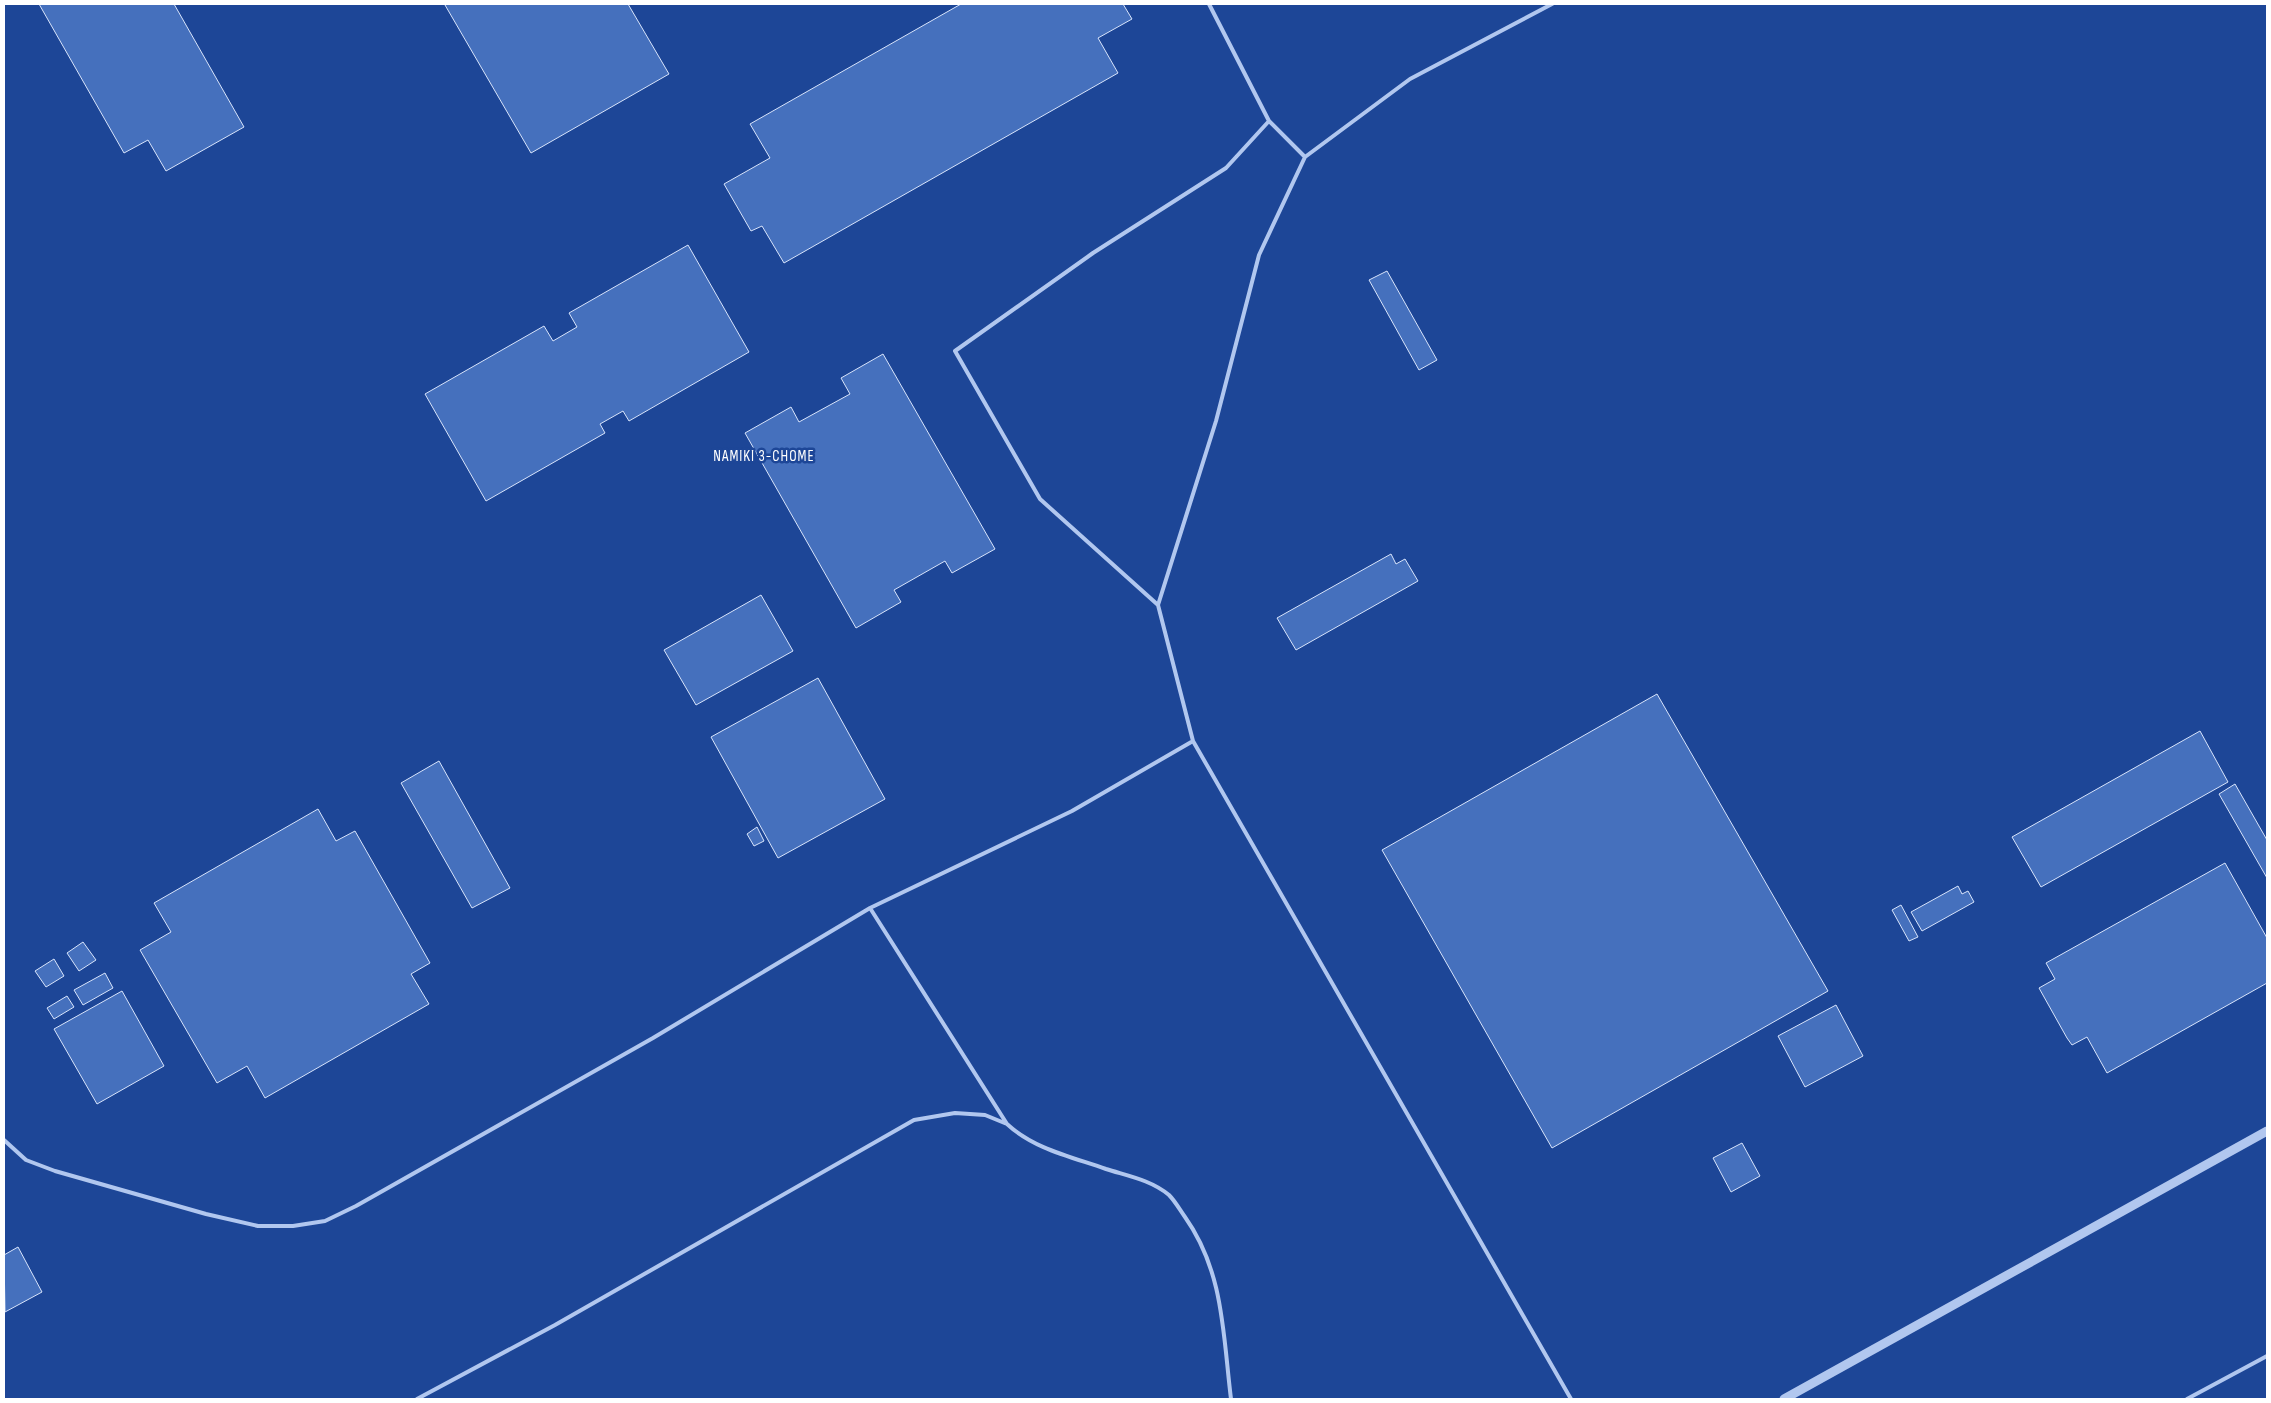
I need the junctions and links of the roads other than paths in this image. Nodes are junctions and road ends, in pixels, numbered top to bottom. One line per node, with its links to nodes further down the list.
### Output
1 (1209, 4): 3 (lane)
2 (1552, 4): 4 (lane)
3 (1269, 121): 4 (lane); 5 (lane)
4 (1305, 157): 5 (lane)
5 (1158, 605): 6 (lane)
6 (1193, 741): 7 (lane); 14 (lane)
7 (870, 908): 8 (lane); 10 (lane)
8 (1007, 1124): 12 (lane); 13 (lane)
9 (2267, 1132): 15 (street)
10 (4, 1140)
11 (2267, 1356): 16 (lane)
12 (417, 1399)
13 (1231, 1399)
14 (1571, 1399)
15 (1784, 1399)
16 (2187, 1399)

